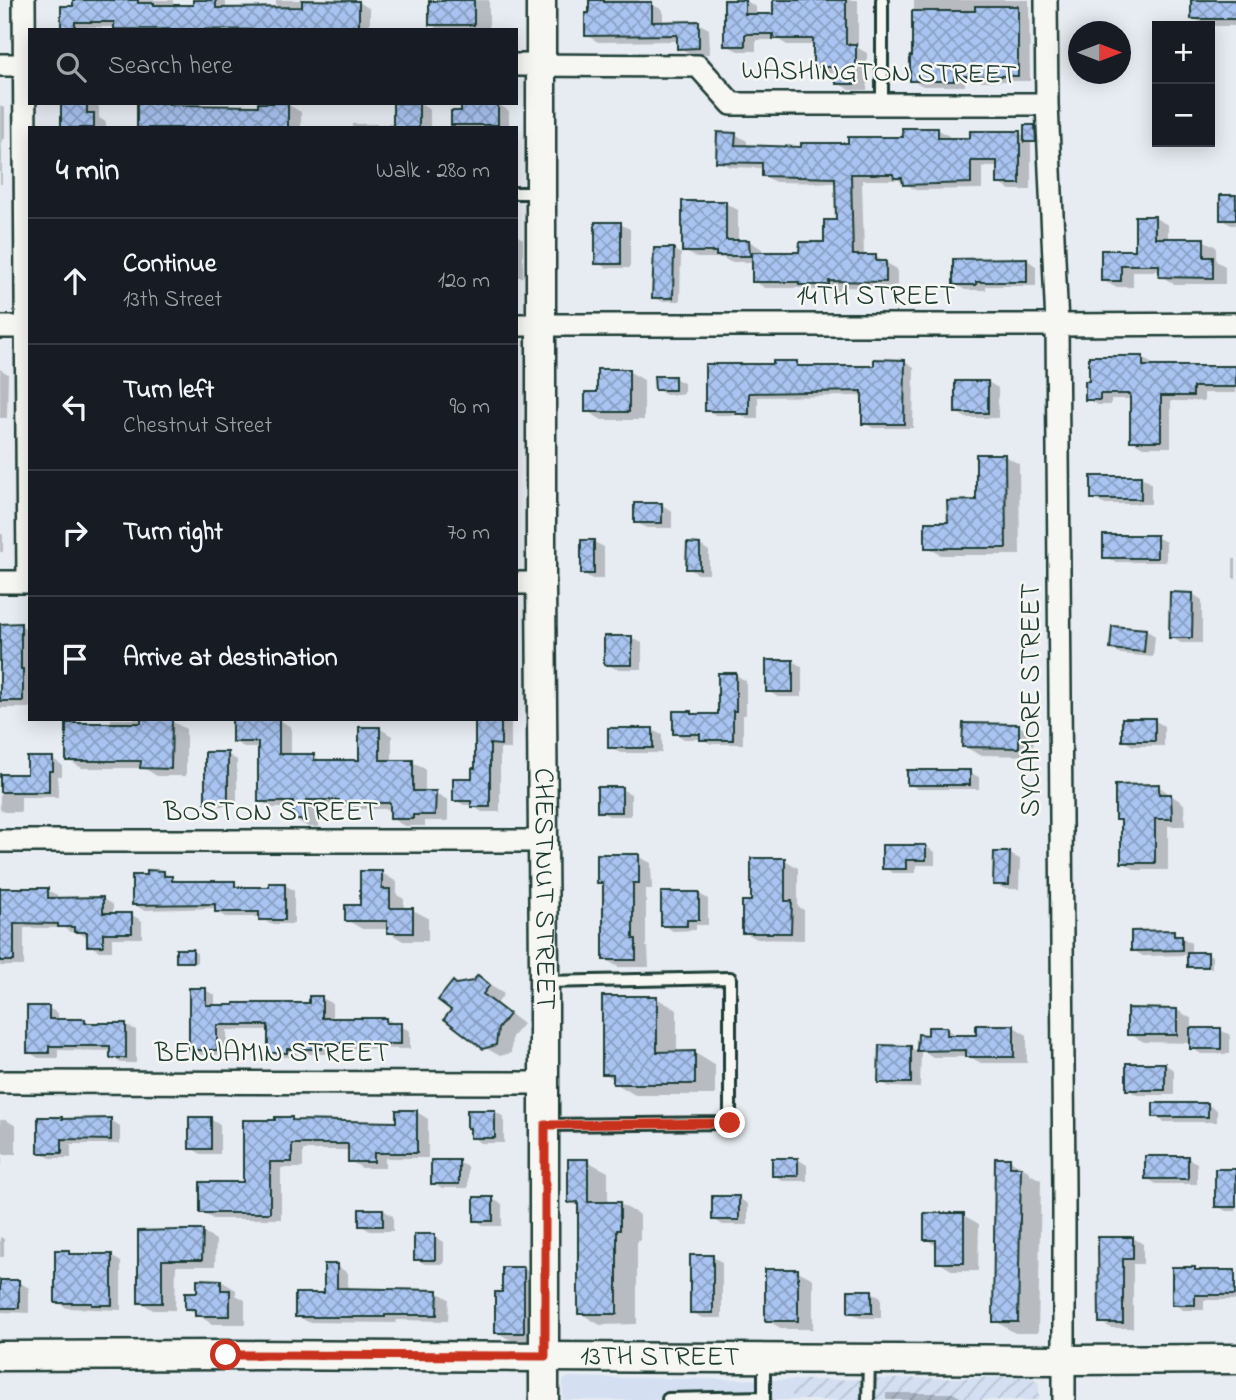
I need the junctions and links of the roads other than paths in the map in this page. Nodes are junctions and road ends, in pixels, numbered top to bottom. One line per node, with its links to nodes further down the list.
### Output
1 (24, 0): 6 (street)
2 (541, 0): 7 (street, CHESTNUT STREET)
3 (882, 0): 9 (lane)
4 (1046, 0): 8 (street, SYCAMORE STREET)
5 (0, 65): 6 (street)
6 (27, 65): 15 (street)
7 (529, 65): 9 (street, WASHINGTON STREET); 10 (street, CHESTNUT STREET)
8 (1047, 104): 9 (street, WASHINGTON STREET); 13 (street, SYCAMORE STREET)
9 (882, 105)
10 (529, 193): 12 (street, CHESTNUT STREET)
11 (1236, 324): 13 (street, 14TH STREET)
12 (529, 325): 13 (street, 14TH STREET); 18 (street, CHESTNUT STREET)
13 (1057, 326): 30 (street, SYCAMORE STREET)
14 (0, 327): 15 (street)
15 (28, 327)
16 (0, 582): 17 (street)
17 (28, 582)
18 (529, 583): 20 (street, CHESTNUT STREET)
19 (0, 841): 20 (street, BOSTON STREET)
20 (543, 841): 21 (street, CHESTNUT STREET)
21 (544, 982): 23 (street, CHESTNUT STREET); 24 (lane)
22 (0, 1082): 23 (street, BENJAMIN STREET)
23 (544, 1083): 24 (street, CHESTNUT STREET)
24 (545, 1125): 26 (street, CHESTNUT STREET)
25 (0, 1356): 26 (street, 13TH STREET)
26 (545, 1356): 27 (street, 13TH STREET); 33 (street, CHESTNUT STREET)
27 (764, 1358): 28 (street, 13TH STREET); 32 (lane)
28 (869, 1359): 30 (street, 13TH STREET); 34 (lane)
29 (1236, 1359): 30 (street, 13TH STREET)
30 (1064, 1360): 35 (street, SYCAMORE STREET)
31 (668, 1399): 32 (lane)
32 (764, 1399)
33 (544, 1400)
34 (869, 1400)
35 (1064, 1400)

